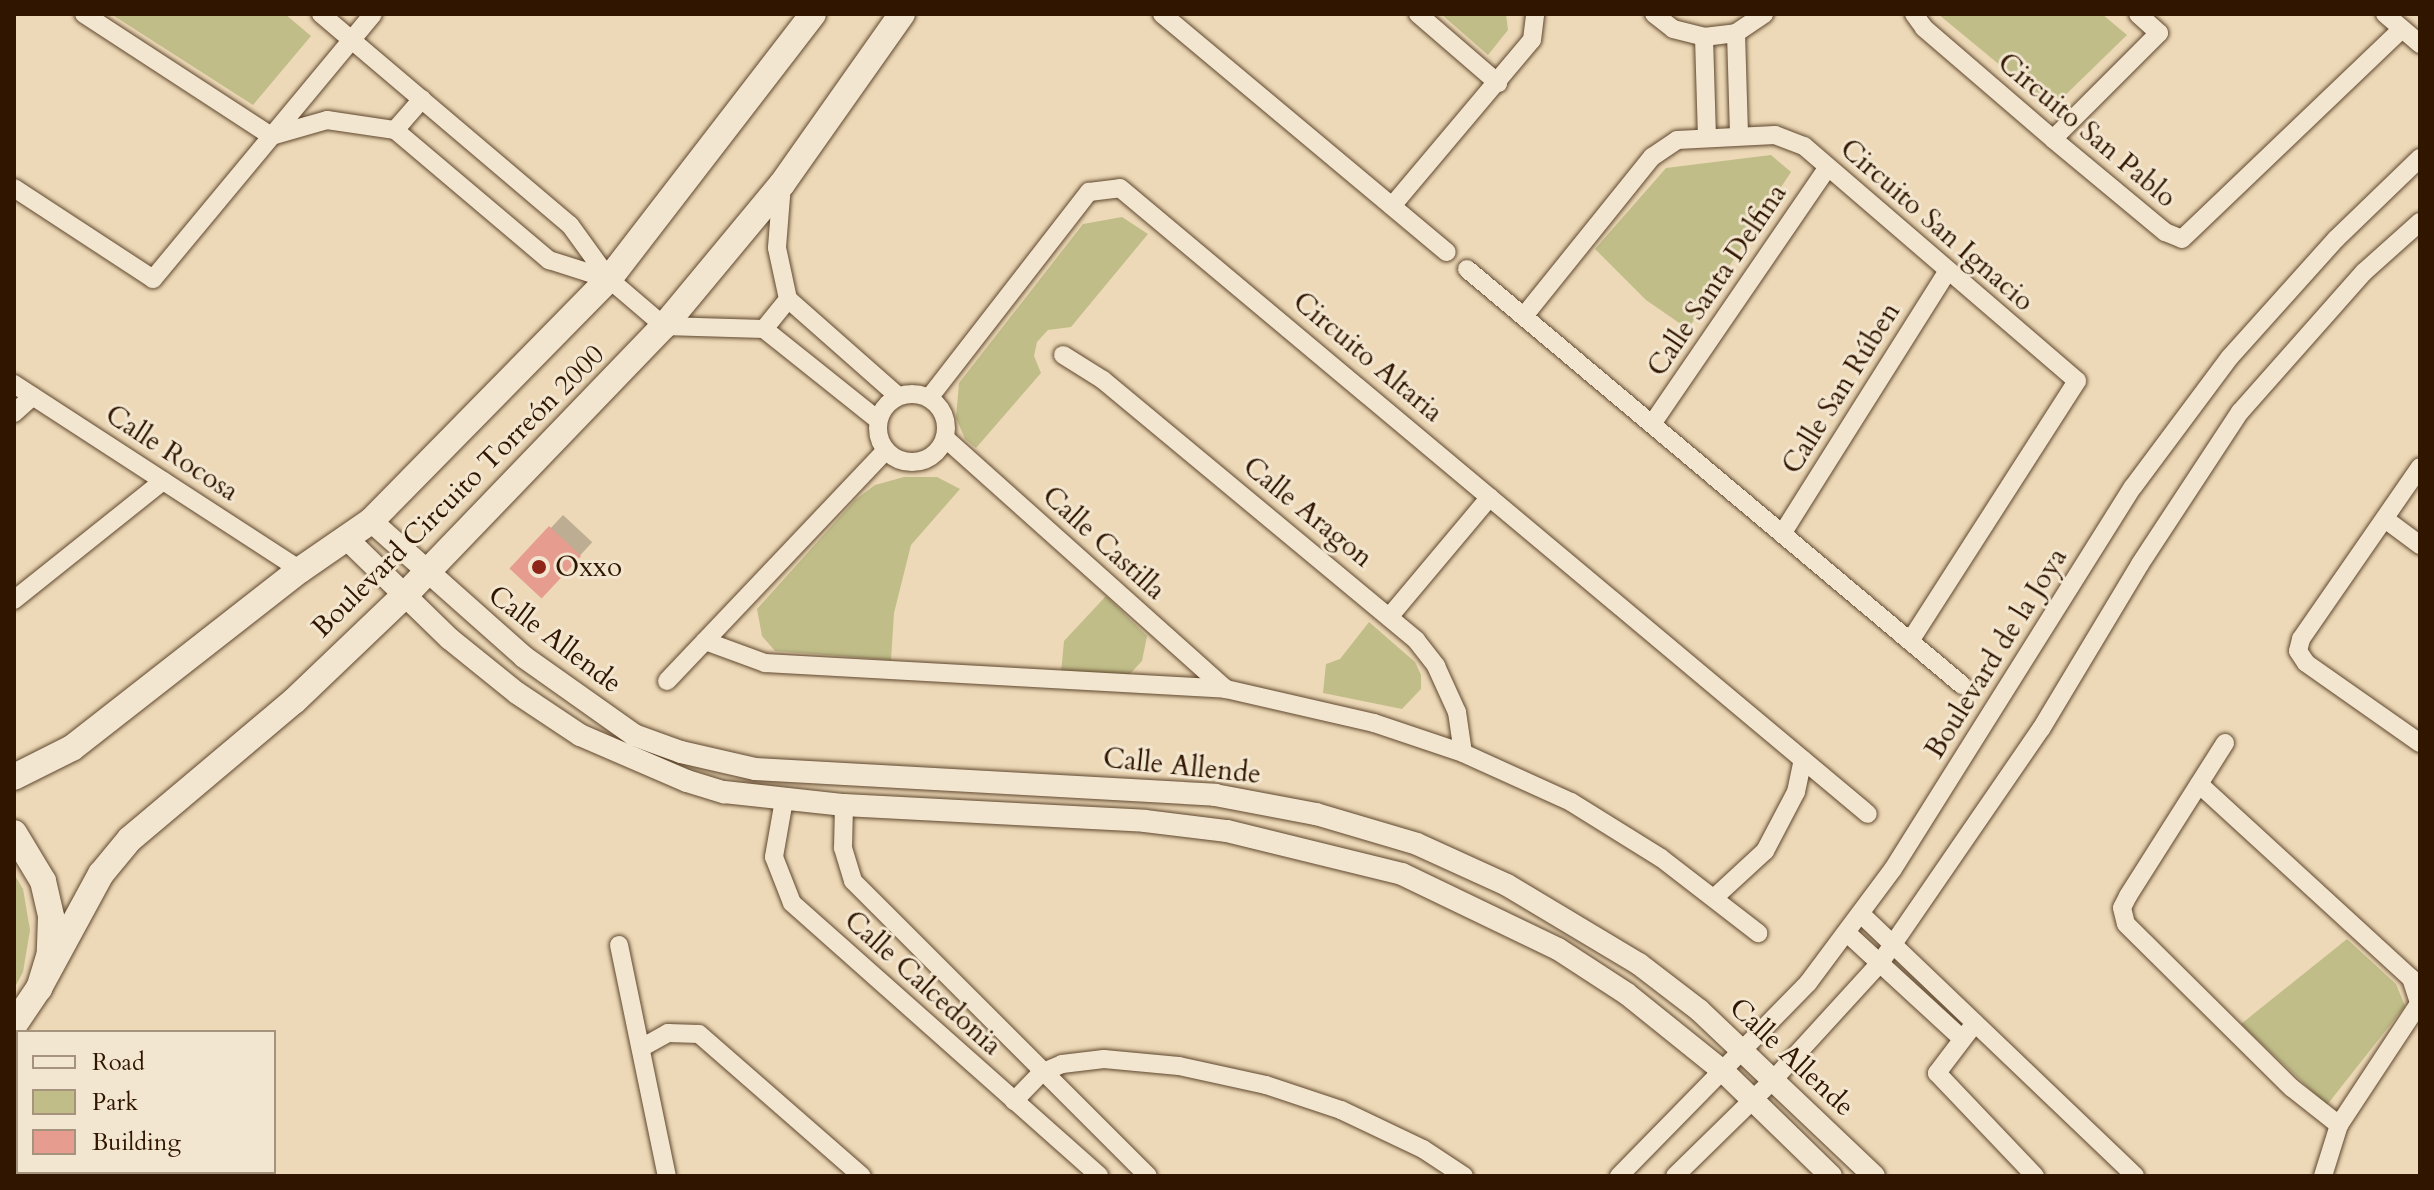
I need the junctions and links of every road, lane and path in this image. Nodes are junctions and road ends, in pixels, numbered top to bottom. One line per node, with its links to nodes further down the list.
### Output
1 (84, 14): 23 (street)
2 (321, 14): 17 (street)
3 (373, 14): 17 (street)
4 (813, 14): 35 (main road, Boulevard Circuito Torreón 2000)
5 (902, 14): 28 (main road, Boulevard Circuito Torreón 2000)
6 (1162, 14): 30 (street)
7 (1418, 14): 19 (street)
8 (1535, 14): 19 (street)
9 (1654, 14): 16 (street)
10 (1764, 14): 15 (street)
11 (1914, 14): 25 (street, Circuito San Pablo)
12 (2138, 14): 25 (street)
13 (2385, 14): 14 (street)
14 (2402, 29): 18 (street); 25 (street, Circuito San Pablo)
15 (1736, 33): 16 (street); 22 (street)
16 (1704, 37): 24 (street)
17 (352, 40): 20 (street); 23 (street)
18 (2420, 44)
19 (1498, 83): 30 (street)
20 (422, 99): 21 (street); 35 (street)
21 (395, 130): 23 (street); 35 (street)
22 (1739, 134): 24 (street, Circuito San Ignacio); 27 (street, Circuito San Ignacio)
23 (271, 136): 29 (street)
24 (1707, 136): 37 (street, Circuito San Ignacio)
25 (2053, 139)
26 (2420, 158): 81 (street, Boulevard de la Joya)
27 (1828, 167): 34 (street, Circuito San Ignacio); 49 (street, Calle Santa Delfina)
28 (782, 184): 36 (street); 38 (main road, Boulevard Circuito Torreón 2000)
29 (14, 188)
30 (1392, 206): 32 (street)
31 (2420, 222): 84 (street)
32 (1447, 252)
33 (1467, 269): 37 (street)
34 (1947, 272): 57 (street, Calle San Rúben); 66 (street, Circuito San Ignacio)
35 (609, 279): 38 (street); 56 (main road, Boulevard Circuito Torreón 2000)
36 (788, 299): 39 (street); 40 (street)
37 (1524, 316): 49 (street)
38 (664, 326): 39 (street); 61 (main road, Boulevard Circuito Torreón 2000)
39 (764, 329): 42 (street)
40 (848, 355): 42 (street); 45 (street)
41 (1063, 355): 64 (street, Calle Aragon)
42 (828, 378): 48 (street)
43 (14, 384): 44 (street, Calle Rocosa)
44 (33, 396): 47 (street); 53 (street, Calle Rocosa)
45 (898, 396): 46 (street); 48 (street)
46 (929, 398): 50 (street); 54 (street, Circuito Altaria)
47 (14, 413)
48 (878, 420): 51 (street)
49 (1652, 424): 57 (street)
50 (945, 438): 51 (street); 69 (street, Calle Castilla)
51 (886, 450): 65 (street)
52 (2420, 467): 55 (street)
53 (163, 481): 60 (street, Calle Rocosa); 63 (street)
54 (1490, 497): 64 (street); 73 (street, Circuito Altaria)
55 (2385, 519): 59 (street); 71 (street)
56 (371, 521): 58 (main road, Boulevard Circuito Torreón 2000); 61 (street, Calle Allende)
57 (1782, 534): 66 (street)
58 (345, 537): 60 (main road, Boulevard Circuito Torreón 2000); 62 (street, Calle Allende)
59 (2420, 545)
60 (300, 570): 74 (main road, Boulevard Circuito Torreón 2000)
61 (426, 575): 62 (main road, Boulevard Circuito Torreón 2000); 94 (street, Calle Allende)
62 (404, 596): 76 (street, Calle Allende); 88 (main road, Boulevard Circuito Torreón 2000)
63 (14, 600)
64 (1390, 616): 72 (street, Calle Aragon)
65 (705, 641): 67 (street); 69 (street)
66 (1910, 641): 68 (street)
67 (667, 681)
68 (1962, 685)
69 (1226, 689): 72 (street)
70 (2225, 743): 75 (street)
71 (2420, 743)
72 (1463, 753): 80 (street)
73 (1803, 760): 78 (street, Circuito Altaria); 80 (street)
74 (14, 777)
75 (2199, 784): 87 (street); 100 (street)
76 (784, 800): 77 (street, Calle Allende); 99 (street, Calle Calcedonia)
77 (844, 805): 95 (street, Calle Allende); 96 (street, Calle Calcedonia)
78 (1868, 814)
79 (14, 833): 88 (main road)
80 (1715, 897): 82 (street)
81 (1861, 914): 83 (street, Boulevard de la Joya); 84 (street)
82 (1758, 933)
83 (1847, 933): 86 (street); 94 (street, Boulevard de la Joya)
84 (1893, 944): 86 (street); 90 (street)
85 (619, 945): 93 (street)
86 (1880, 963): 92 (street); 97 (street)
87 (2416, 977): 89 (street)
88 (39, 988): 91 (main road)
89 (2420, 1002): 100 (street)
90 (1975, 1023): 92 (street); 111 (street)
91 (14, 1025)
92 (1961, 1038): 110 (street)
93 (641, 1048): 101 (street); 102 (street)
94 (1745, 1053): 95 (street, Boulevard de la Joya); 97 (street, Calle Allende)
95 (1724, 1072): 98 (street, Calle Allende); 106 (street, Boulevard de la Joya)
96 (1041, 1073): 99 (street); 104 (street, Calle Calcedonia); 105 (street)
97 (1774, 1079): 98 (street); 109 (street, Calle Allende)
98 (1752, 1100): 107 (street); 108 (street, Calle Allende)
99 (1014, 1101): 103 (street, Calle Calcedonia)
100 (2339, 1125): 112 (street)
101 (667, 1176)
102 (862, 1176)
103 (1099, 1176)
104 (1148, 1176)
105 (1464, 1176)
106 (1619, 1176)
107 (1675, 1176)
108 (1831, 1176)
109 (1874, 1176)
110 (2035, 1176)
111 (2135, 1176)
112 (2323, 1176)

